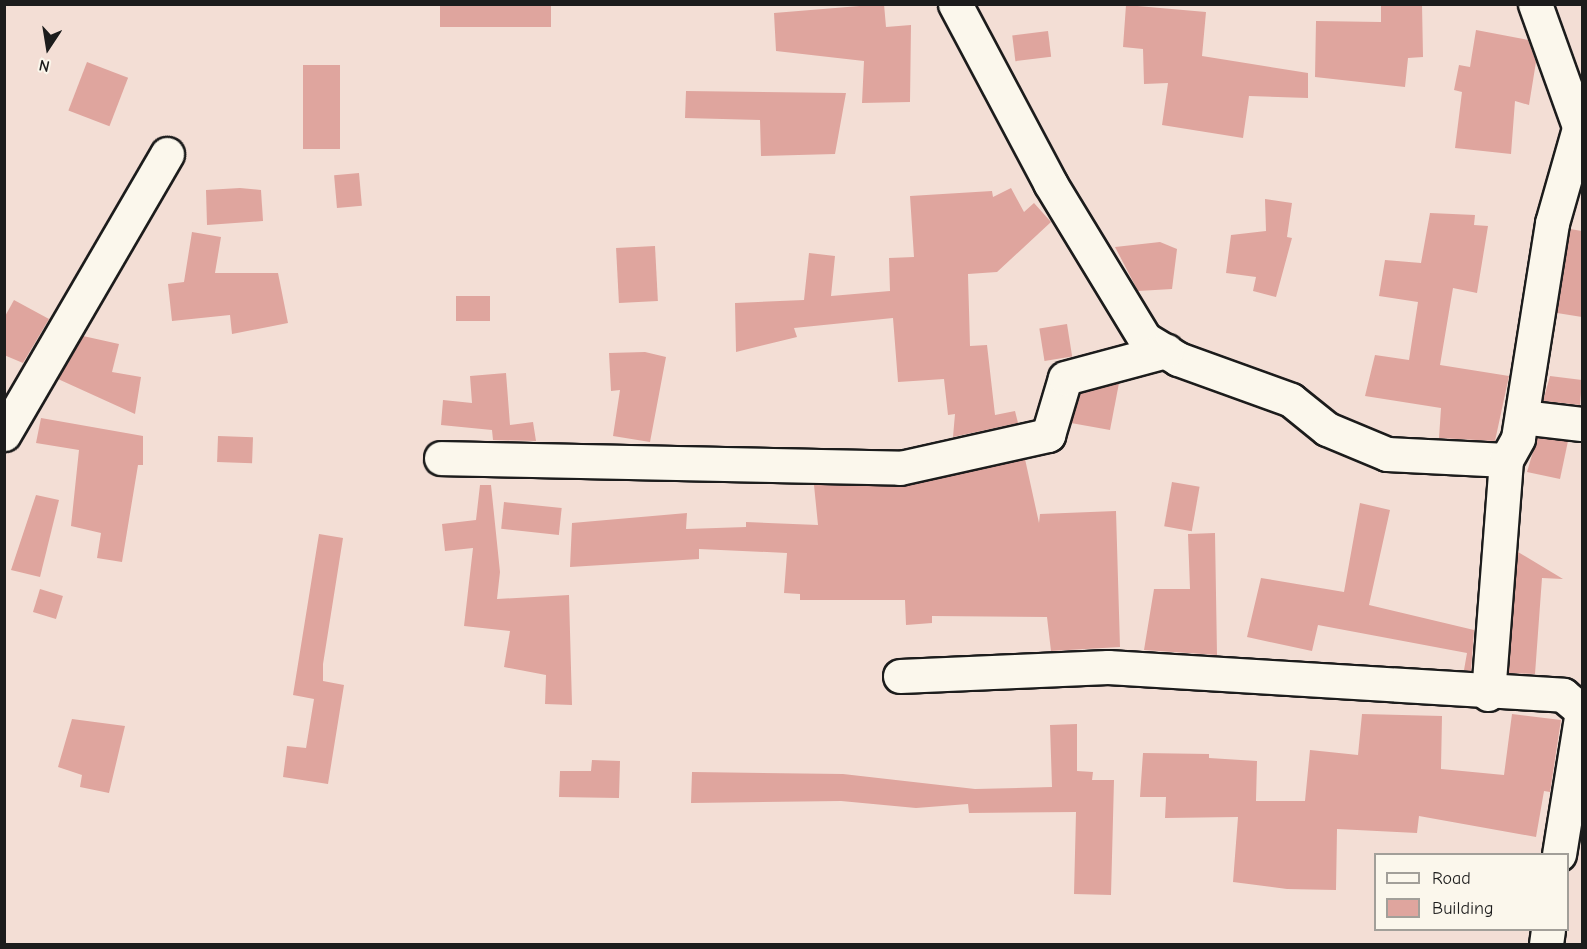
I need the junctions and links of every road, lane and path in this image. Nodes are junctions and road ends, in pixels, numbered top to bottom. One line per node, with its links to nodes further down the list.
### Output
1 (955, 4): 5 (street)
2 (1535, 4): 3 (street)
3 (1581, 122): 6 (street)
4 (167, 154): 8 (street)
5 (1166, 351): 9 (street); 10 (street)
6 (1522, 417): 7 (street); 10 (street)
7 (1582, 424)
8 (4, 434)
9 (441, 458)
10 (1506, 460): 12 (street)
11 (900, 676): 12 (street)
12 (1488, 694): 13 (street)
13 (1559, 853)

